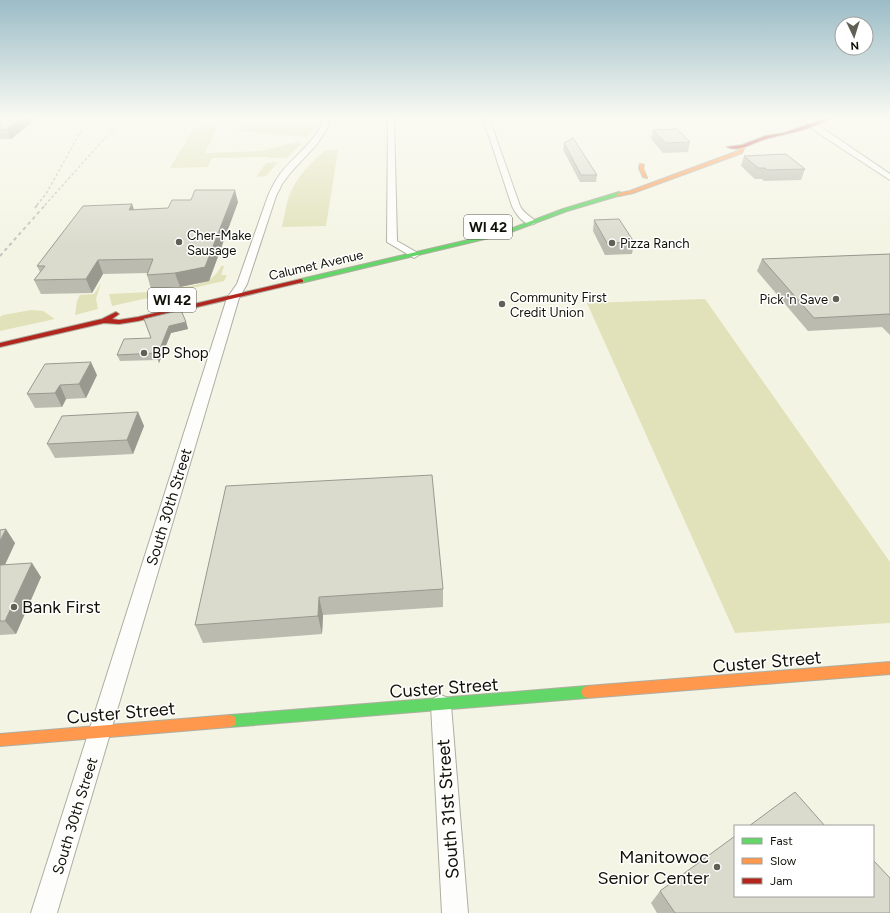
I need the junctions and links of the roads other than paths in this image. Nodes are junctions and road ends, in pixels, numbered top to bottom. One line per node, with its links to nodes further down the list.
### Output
1 (297, 161): 21 (street, South 30th Street)
2 (391, 161): 17 (street)
3 (501, 161): 16 (street)
4 (697, 161): 10 (main road, Calumet Avenue / WI 42)
5 (711, 161): 10 (main road, Calumet Avenue / WI 42)
6 (864, 161): 12 (street)
7 (877, 161): 9 (street)
8 (642, 165): 11 (main road)
9 (890, 169)
10 (669, 173): 11 (main road, Calumet Avenue / WI 42); 14 (main road, Calumet Avenue / WI 42)
11 (645, 177): 15 (main road, Calumet Avenue / WI 42)
12 (890, 178)
13 (667, 188): 14 (main road)
14 (631, 192): 15 (main road, Calumet Avenue / WI 42)
15 (602, 198): 16 (main road, Calumet Avenue / WI 42)
16 (531, 222): 17 (main road, Calumet Avenue / WI 42); 18 (main road, Calumet Avenue / WI 42)
17 (403, 248): 18 (street); 19 (main road, Calumet Avenue / WI 42)
18 (414, 255): 22 (main road, Calumet Avenue / WI 42)
19 (321, 266)
20 (254, 282): 21 (main road, Calumet Avenue)
21 (242, 284): 22 (street, South 30th Street)
22 (231, 293): 24 (main road, Calumet Avenue / WI 42); 28 (street, South 30th Street)
23 (124, 312): 24 (main road, Calumet Avenue / WI 42)
24 (104, 321): 25 (main road, Calumet Avenue / WI 42)
25 (0, 345)
26 (890, 668): 27 (main road, Custer Street)
27 (441, 705): 28 (main road, Custer Street); 31 (street, South 31st Street)
28 (101, 731): 29 (main road, Custer Street); 30 (street, South 30th Street)
29 (0, 740)
30 (44, 913)
31 (455, 913)

